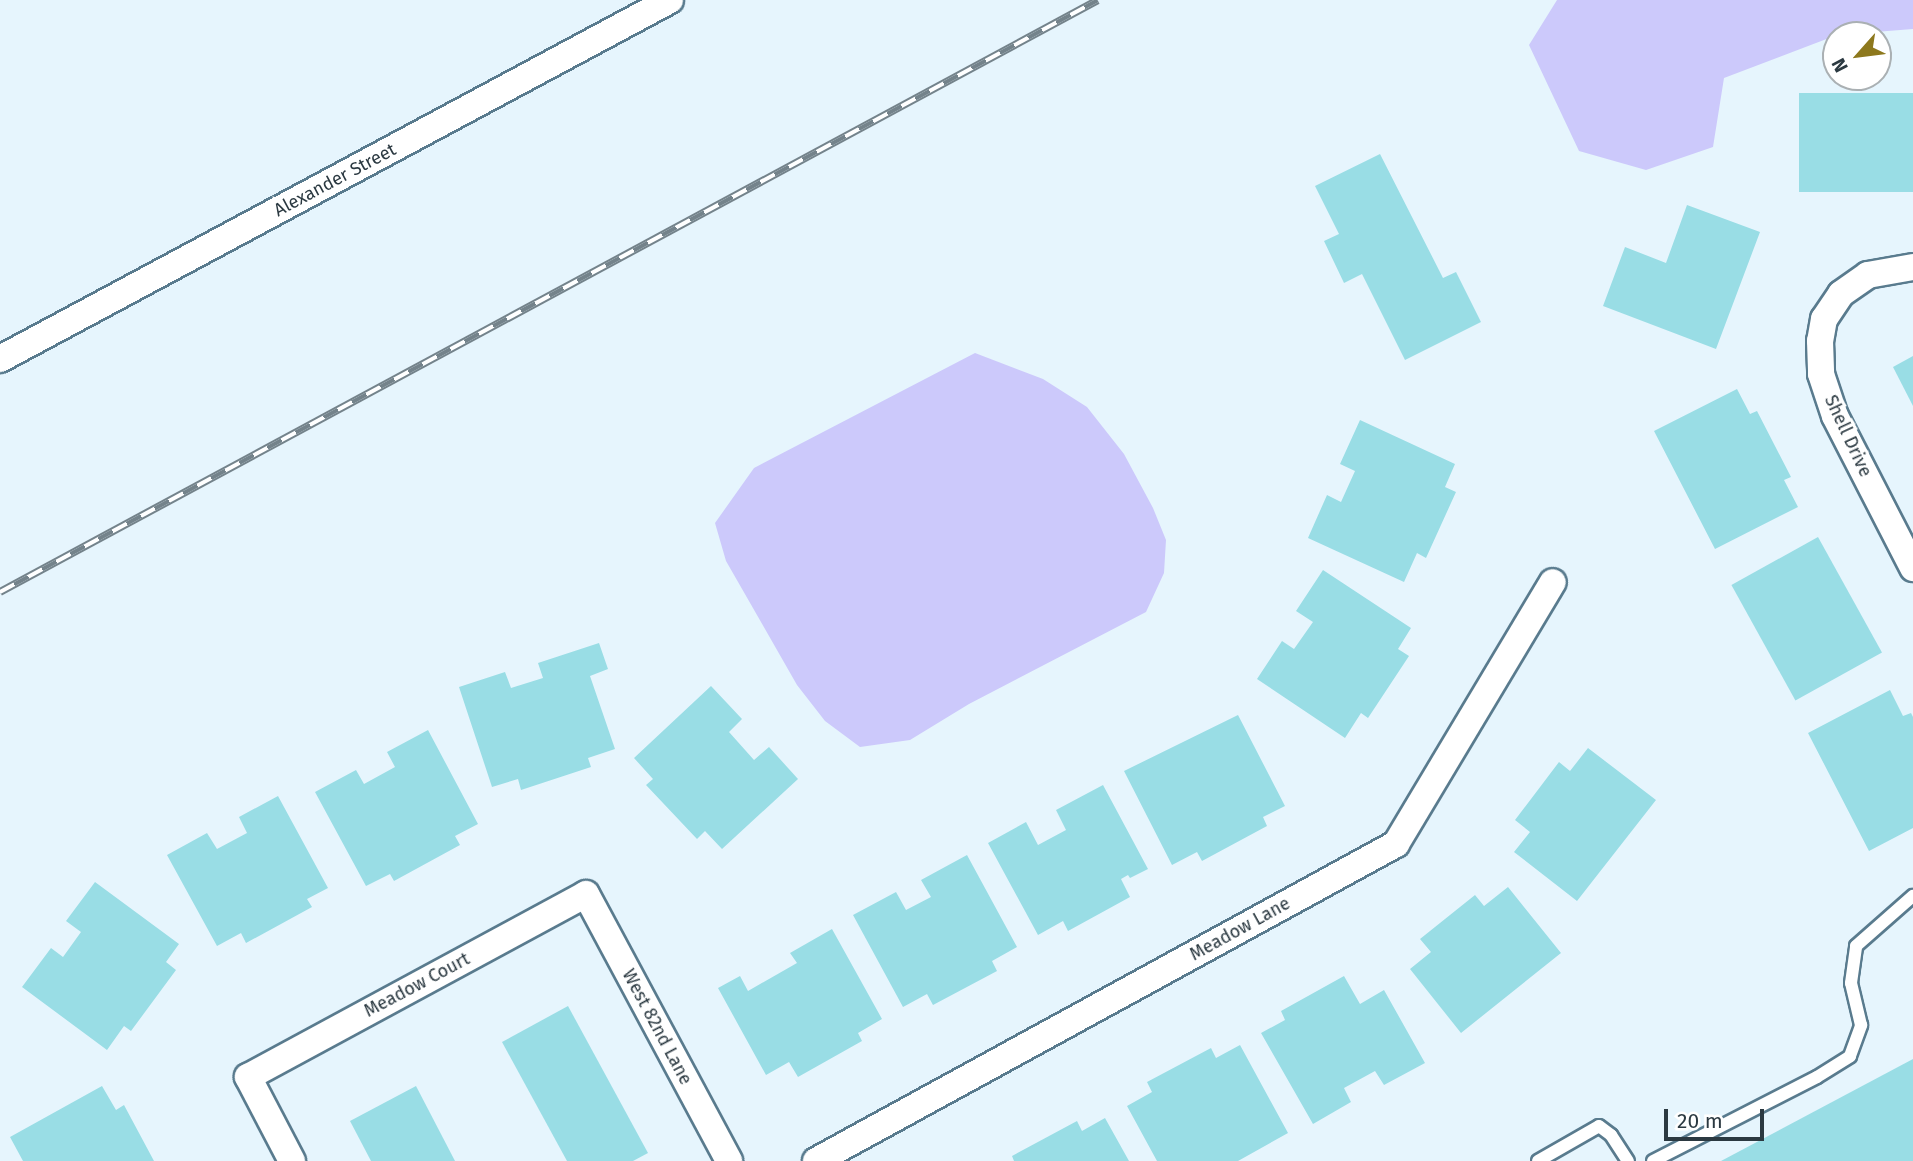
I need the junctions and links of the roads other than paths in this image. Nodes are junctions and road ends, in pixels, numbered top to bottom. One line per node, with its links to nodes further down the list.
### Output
1 (670, 0): 3 (street, Alexander Street)
2 (1913, 267): 4 (street, Shell Drive)
3 (0, 359)
4 (1913, 568)
5 (1553, 582): 10 (street, Meadow Lane)
6 (586, 894): 8 (street, Meadow Court); 9 (street, West 82nd Lane)
7 (1913, 896): 13 (lane)
8 (292, 1161)
9 (729, 1161)
10 (816, 1161)
11 (1538, 1161): 12 (lane)
12 (1628, 1161)
13 (1653, 1161)

